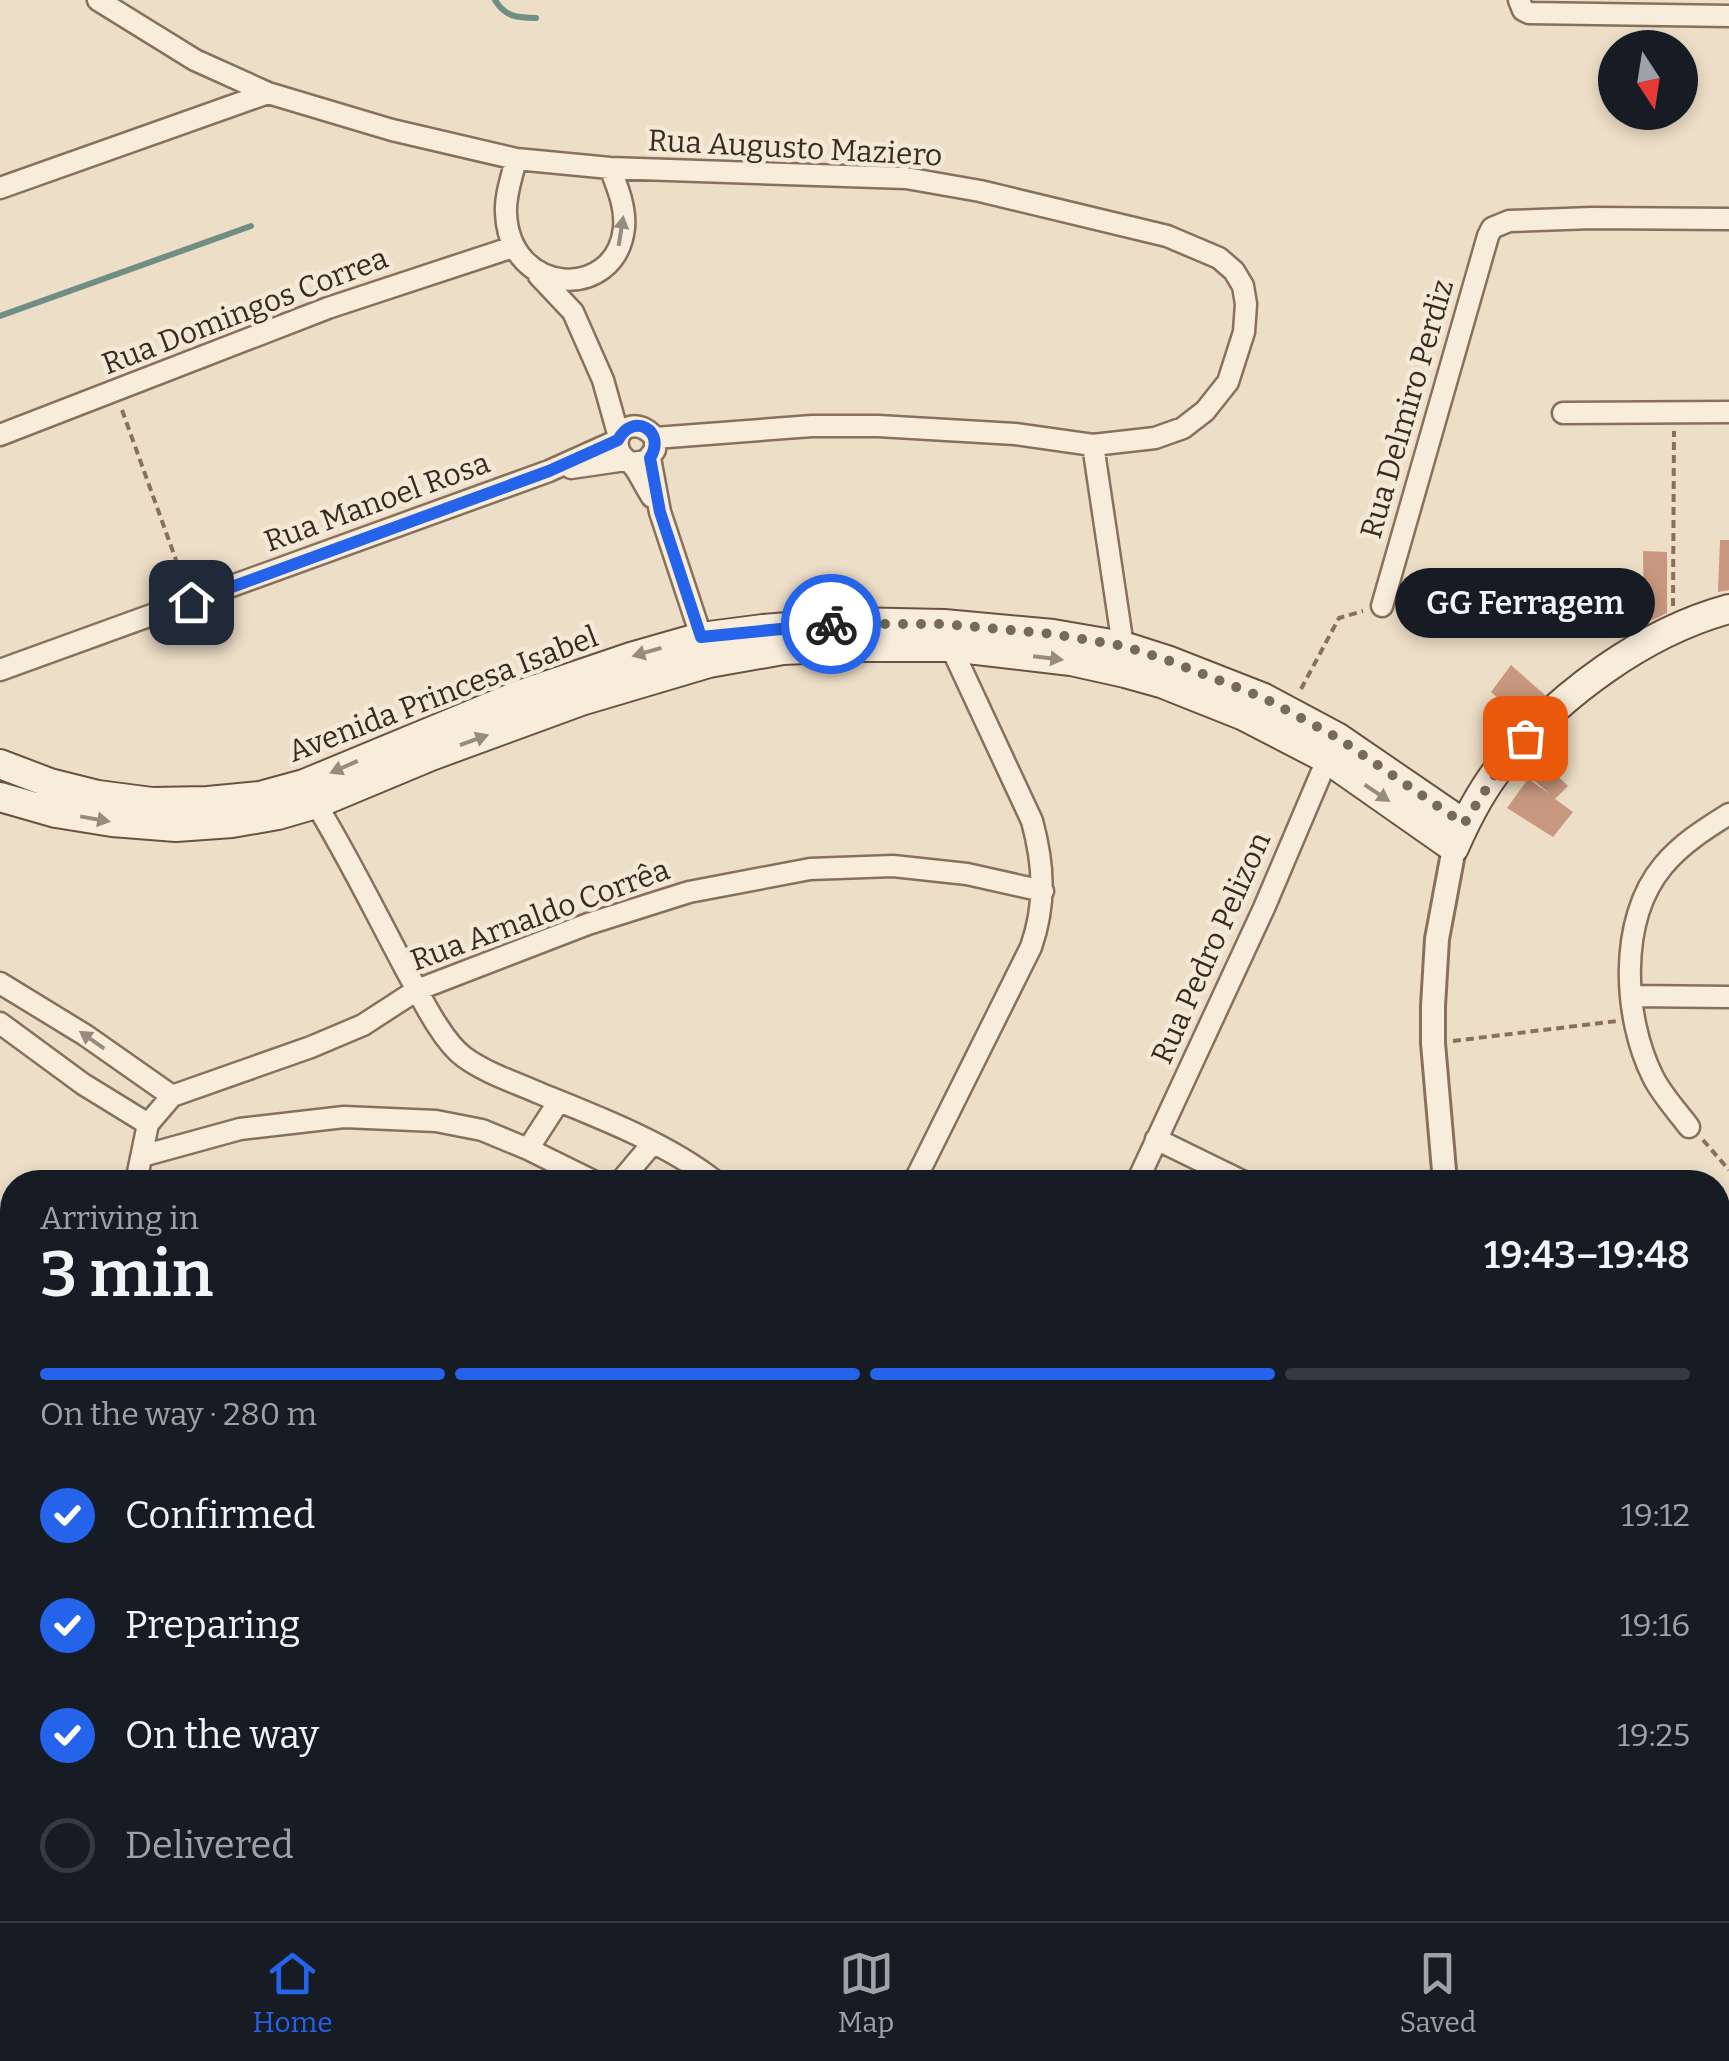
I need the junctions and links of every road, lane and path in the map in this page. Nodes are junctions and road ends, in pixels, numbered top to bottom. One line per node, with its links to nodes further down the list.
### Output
1 (98, 0): 5 (street, Rua Augusto Maziero)
2 (1520, 3): 3 (street)
3 (1622, 7): 4 (street)
4 (1729, 16)
5 (268, 93): 6 (street, Rua Augusto Maziero); 8 (street)
6 (516, 160): 7 (street, Rua Augusto Maziero); 10 (street)
7 (610, 168): 12 (street, one-way to 7); 21 (street, Rua Augusto Maziero)
8 (0, 188)
9 (1729, 220): 25 (street, Rua Delmiro Perdiz)
10 (513, 247): 11 (street); 15 (street, Rua Domingos Correa)
11 (535, 271): 12 (street); 13 (street)
12 (595, 273): 13 (street)
13 (573, 312): 14 (street)
14 (603, 380): 20 (street); 22 (street)
15 (115, 392): 19 (street, Rua Domingos Correa); 24 (path)
16 (1674, 411): 17 (street); 18 (street); 27 (path)
17 (1729, 412)
18 (1563, 413)
19 (0, 435)
20 (619, 438): 22 (street); 23 (street, Rua Manoel Rosa)
21 (1093, 445): 22 (street, Rua Manoel Rosa); 28 (street)
22 (642, 450): 23 (street, Rua Manoel Rosa); 30 (street)
23 (549, 471): 24 (street, Rua Manoel Rosa)
24 (191, 602): 31 (street, Rua Manoel Rosa)
25 (1382, 606): 32 (path)
26 (1729, 610): 27 (main road)
27 (1673, 630): 38 (main road)
28 (1123, 646): 30 (main road, Avenida Princesa Isabel); 32 (main road, Avenida Princesa Isabel)
29 (951, 647): 30 (main road, Avenida Princesa Isabel); 33 (main road, Avenida Princesa Isabel, one-way to 33); 39 (street)
30 (705, 650): 35 (main road, Avenida Princesa Isabel)
31 (0, 670)
32 (1290, 712): 33 (main road, Avenida Princesa Isabel)
33 (1332, 748): 38 (main road, Avenida Princesa Isabel); 51 (street, Rua Pedro Pelizon)
34 (0, 764): 35 (main road, Avenida Princesa Isabel)
35 (310, 794): 36 (main road, Avenida Princesa Isabel, one-way to 35); 41 (street)
36 (0, 797)
37 (1729, 814): 42 (street)
38 (1459, 836): 46 (street)
39 (1043, 890): 41 (street, Rua Arnaldo Corrêa); 59 (street)
40 (0, 983): 47 (street, one-way to 40)
41 (417, 990): 47 (street, Rua Arnaldo Corrêa); 48 (street)
42 (1631, 996): 43 (street); 44 (street)
43 (1729, 997)
44 (1634, 1019): 46 (path); 50 (street)
45 (0, 1022): 49 (street)
46 (1433, 1043): 62 (street)
47 (172, 1096): 49 (street, Rua Arnaldo Corrêa)
48 (559, 1101): 52 (street); 53 (street)
49 (148, 1124): 54 (street)
50 (1689, 1127): 63 (path)
51 (1156, 1139): 60 (street, Rua Pedro Pelizon); 61 (street)
52 (652, 1144): 57 (street); 58 (street)
53 (528, 1148): 54 (street); 56 (street)
54 (142, 1156): 55 (street)
55 (139, 1170)
56 (556, 1170)
57 (630, 1170)
58 (700, 1170)
59 (922, 1170)
60 (1142, 1170)
61 (1219, 1170)
62 (1444, 1170)
63 (1729, 1170)

